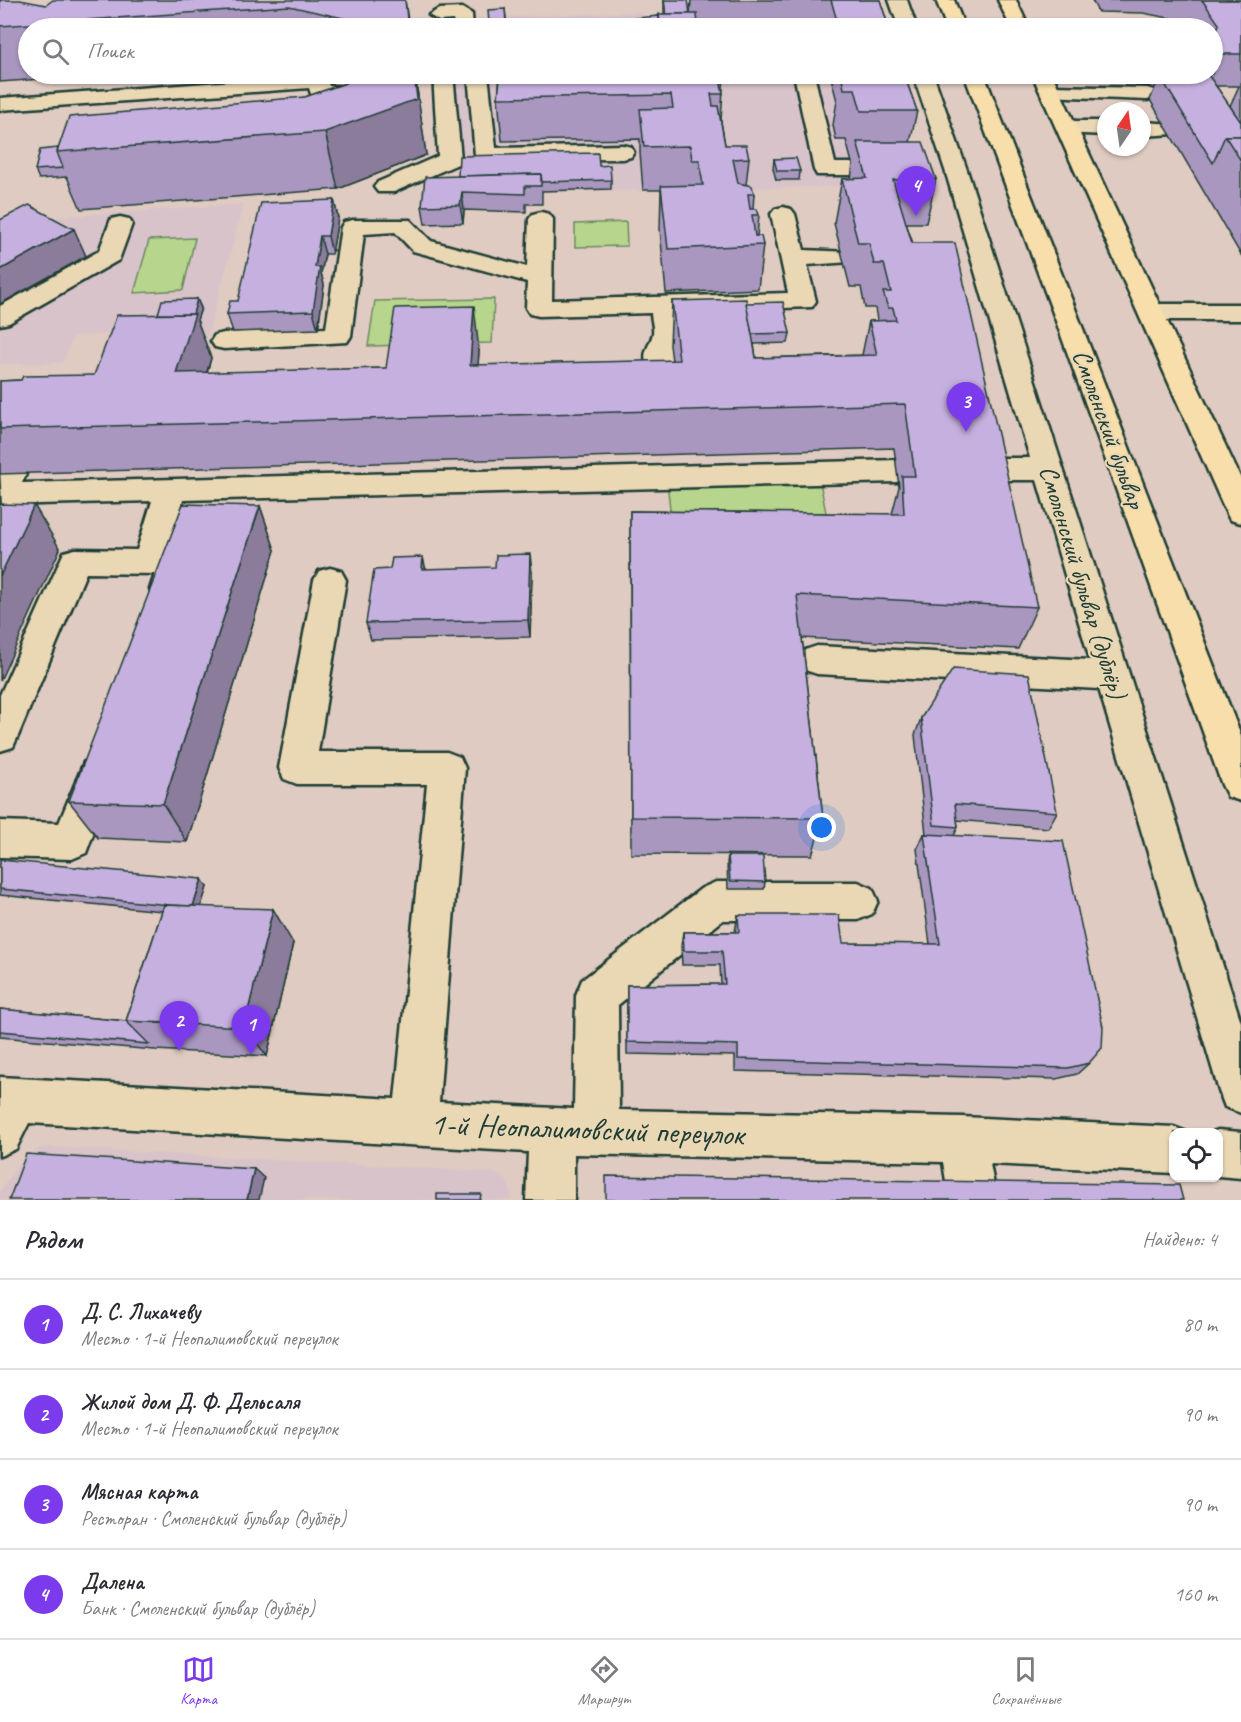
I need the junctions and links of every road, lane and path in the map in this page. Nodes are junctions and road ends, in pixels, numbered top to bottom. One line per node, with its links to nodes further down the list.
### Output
1 (898, 0): 6 (street)
2 (945, 0): 7 (main road)
3 (1007, 0): 8 (main road)
4 (439, 14): 5 (street)
5 (463, 18)
6 (904, 18)
7 (952, 18)
8 (1015, 18)
9 (277, 84): 20 (street)
10 (319, 84): 18 (street)
11 (438, 84): 29 (street)
12 (479, 84): 21 (street)
13 (806, 84): 28 (street)
14 (924, 84): 28 (street, Смоленский бульвар (дублёр))
15 (978, 84): 55 (main road, Смоленский бульвар)
16 (1046, 84): 23 (main road)
17 (1055, 84): 19 (street)
18 (358, 91)
19 (1147, 94)
20 (0, 104)
21 (481, 106): 22 (street); 27 (street)
22 (504, 106)
23 (1068, 128): 24 (street); 37 (main road)
24 (1097, 128)
25 (1151, 129): 26 (street)
26 (1167, 129)
27 (623, 152)
28 (935, 170): 43 (street, Смоленский бульвар (дублёр))
29 (386, 187)
30 (783, 214): 34 (street)
31 (540, 219): 35 (street)
32 (120, 224): 39 (street)
33 (842, 257): 34 (street)
34 (793, 258): 36 (street)
35 (540, 278): 36 (street); 40 (street)
36 (663, 305): 41 (street)
37 (1151, 312): 38 (street); 47 (main road)
38 (1241, 312)
39 (0, 317)
40 (224, 341)
41 (657, 366)
42 (982, 469): 43 (street)
43 (1047, 470): 52 (street, Смоленский бульвар (дублёр))
44 (898, 471): 46 (street)
45 (11, 474): 46 (street)
46 (171, 490): 48 (street)
47 (1241, 512)
48 (149, 562): 50 (street); 53 (street)
49 (330, 580): 60 (street)
50 (155, 618)
51 (817, 660): 52 (street)
52 (1112, 675): 58 (street, Смоленский бульвар (дублёр))
53 (0, 736)
54 (109, 741): 56 (street)
55 (1241, 785)
56 (0, 839)
57 (858, 901): 61 (street)
58 (1241, 1091)
59 (5, 1111): 60 (street, 1-й Неопалимовский переулок)
60 (415, 1122): 61 (street, 1-й Неопалимовский переулок)
61 (574, 1131): 62 (street, 1-й Неопалимовский переулок); 66 (street)
62 (962, 1140): 63 (street, 1-й Неопалимовский переулок); 67 (street)
63 (1169, 1150)
64 (1223, 1153): 65 (street)
65 (1241, 1155)
66 (550, 1200)
67 (973, 1200)

